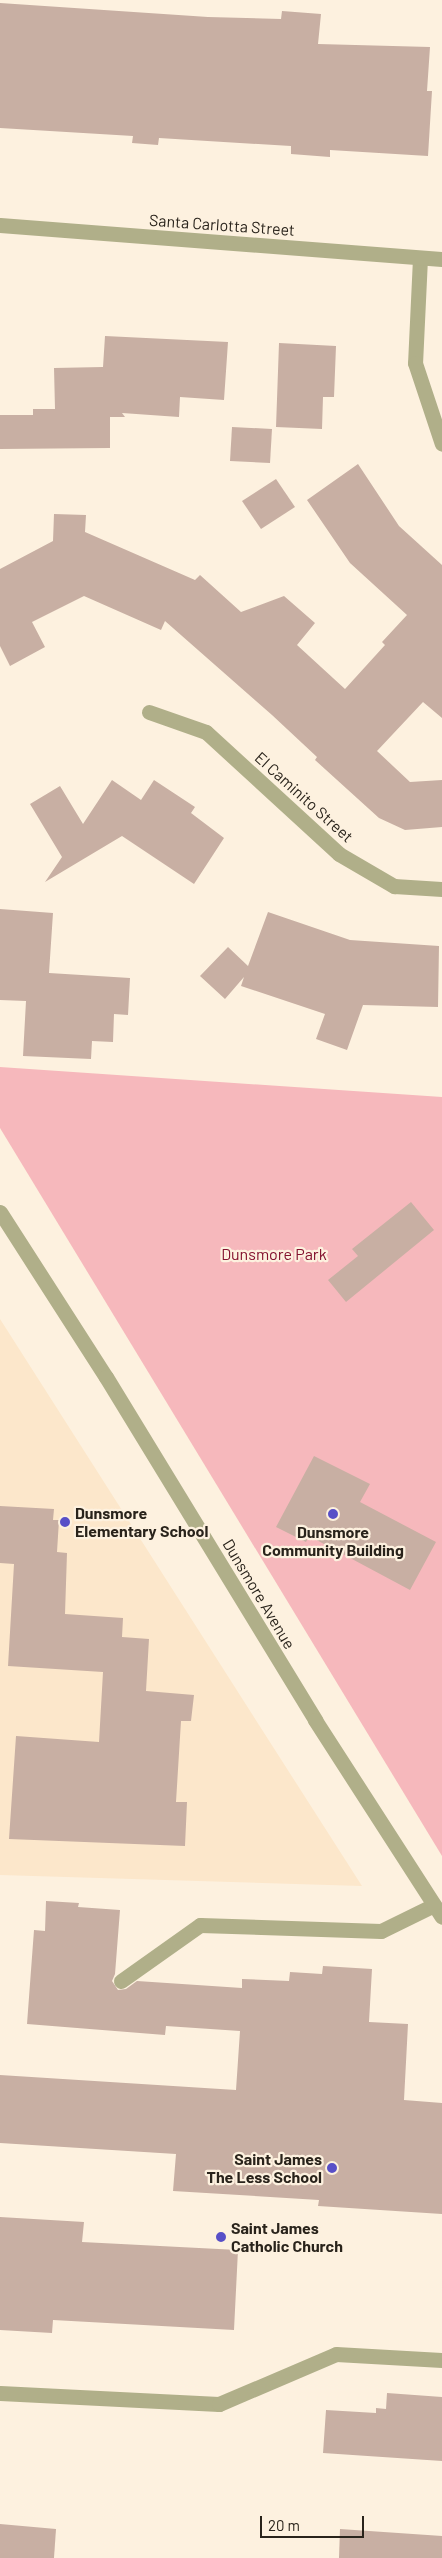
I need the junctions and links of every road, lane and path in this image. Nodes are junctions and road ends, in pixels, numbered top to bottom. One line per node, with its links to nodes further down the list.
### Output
1 (0, 225): 2 (street, Santa Carlotta Street)
2 (420, 258): 3 (street, Santa Carlotta Street); 4 (street)
3 (442, 259)
4 (442, 444)
5 (149, 712): 6 (street, El Caminito Street)
6 (442, 889)
7 (0, 1212): 8 (street, Dunsmore Avenue)
8 (438, 1911): 9 (street)
9 (121, 1981)
10 (442, 2360): 11 (street)
11 (0, 2393)

